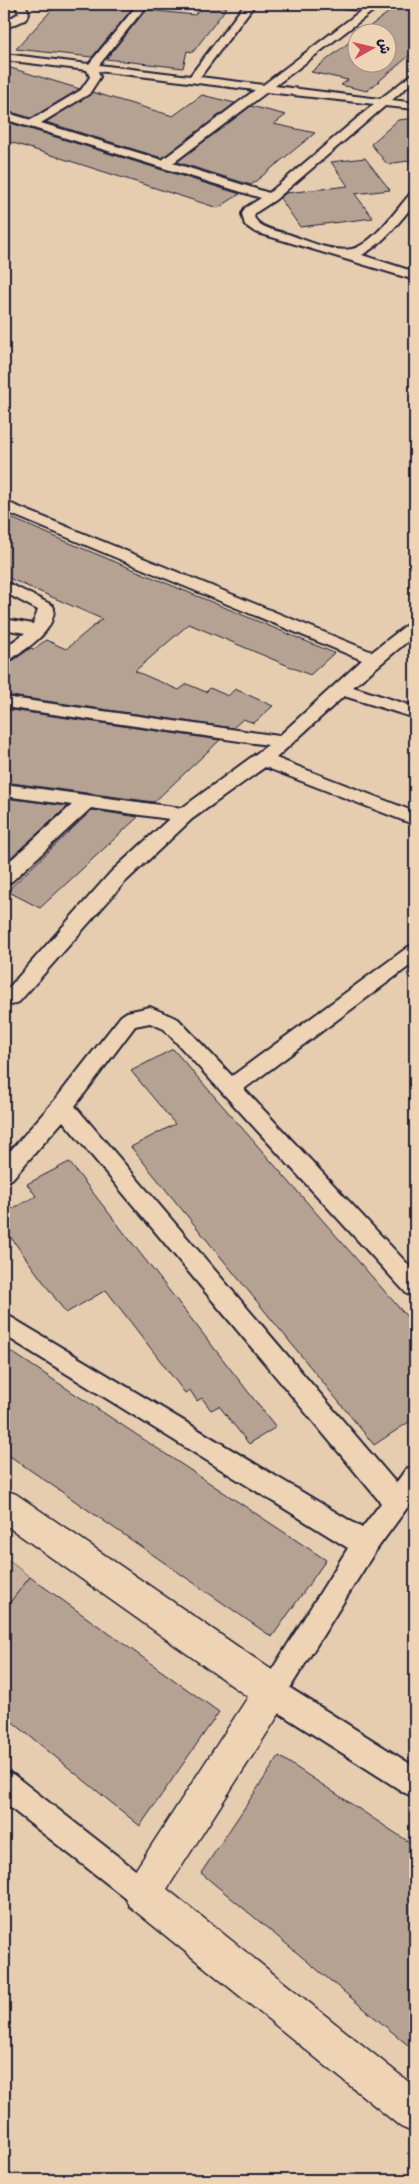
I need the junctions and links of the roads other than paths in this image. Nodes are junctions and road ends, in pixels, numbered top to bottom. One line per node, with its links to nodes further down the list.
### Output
1 (20, 4): 6 (street)
2 (143, 4): 8 (street)
3 (250, 4): 10 (street)
4 (329, 4): 5 (street)
5 (374, 6): 11 (street)
6 (4, 26)
7 (4, 57): 8 (street)
8 (92, 68): 10 (street); 15 (street)
9 (415, 75): 12 (street)
10 (192, 80): 11 (street)
11 (265, 88): 12 (street); 16 (street)
12 (384, 102): 13 (street); 17 (street)
13 (415, 106)
14 (4, 115): 15 (street)
15 (31, 124): 16 (street)
16 (163, 165): 17 (street)
17 (271, 196): 19 (street)
18 (415, 196): 19 (street)
19 (347, 254): 20 (street)
20 (415, 276)
21 (4, 506): 27 (street)
22 (4, 586): 25 (street)
23 (4, 624): 25 (street)
24 (415, 627): 27 (street)
25 (36, 630): 26 (street)
26 (4, 656)
27 (374, 659): 28 (street)
28 (342, 689): 30 (street); 31 (street)
29 (4, 702): 31 (street)
30 (415, 713)
31 (284, 742): 32 (street)
32 (263, 760): 35 (street); 36 (street)
33 (4, 790): 34 (street)
34 (88, 801): 35 (street); 37 (street)
35 (185, 815): 39 (street)
36 (415, 819)
37 (4, 877)
38 (415, 952): 40 (street)
39 (6, 998)
40 (232, 1088): 41 (street); 43 (street)
41 (63, 1106): 42 (street); 46 (street)
42 (4, 1173)
43 (415, 1287)
44 (4, 1323): 48 (street)
45 (415, 1477): 46 (street)
46 (397, 1503): 48 (street)
47 (4, 1505): 49 (street)
48 (366, 1544): 49 (street)
49 (272, 1692): 50 (street); 52 (street)
50 (415, 1783)
51 (4, 1785): 52 (street)
52 (142, 1894): 53 (street)
53 (415, 2113)

